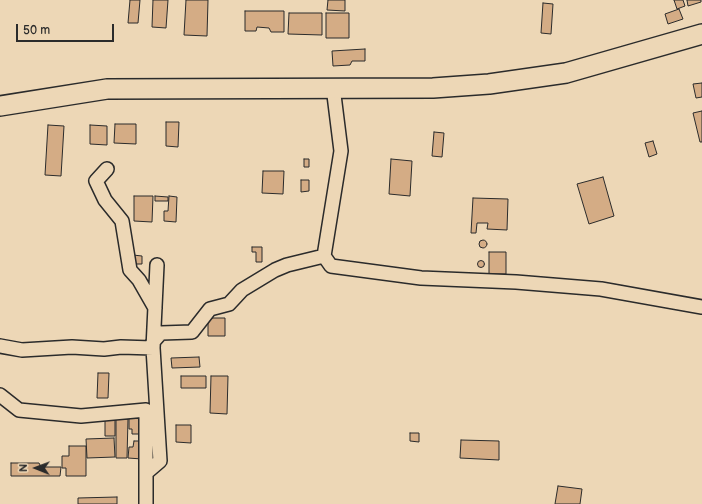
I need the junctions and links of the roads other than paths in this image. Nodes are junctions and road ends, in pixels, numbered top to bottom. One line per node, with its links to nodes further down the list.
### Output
1 (702, 34): 2 (street)
2 (334, 87): 3 (street); 5 (street)
3 (0, 106)
4 (107, 169): 8 (street)
5 (324, 256): 7 (street); 9 (street)
6 (157, 265): 8 (street)
7 (702, 306)
8 (155, 308): 9 (street)
9 (153, 345): 10 (street); 12 (street)
10 (0, 346)
11 (0, 396): 12 (street)
12 (146, 474): 13 (street)
13 (146, 504)

